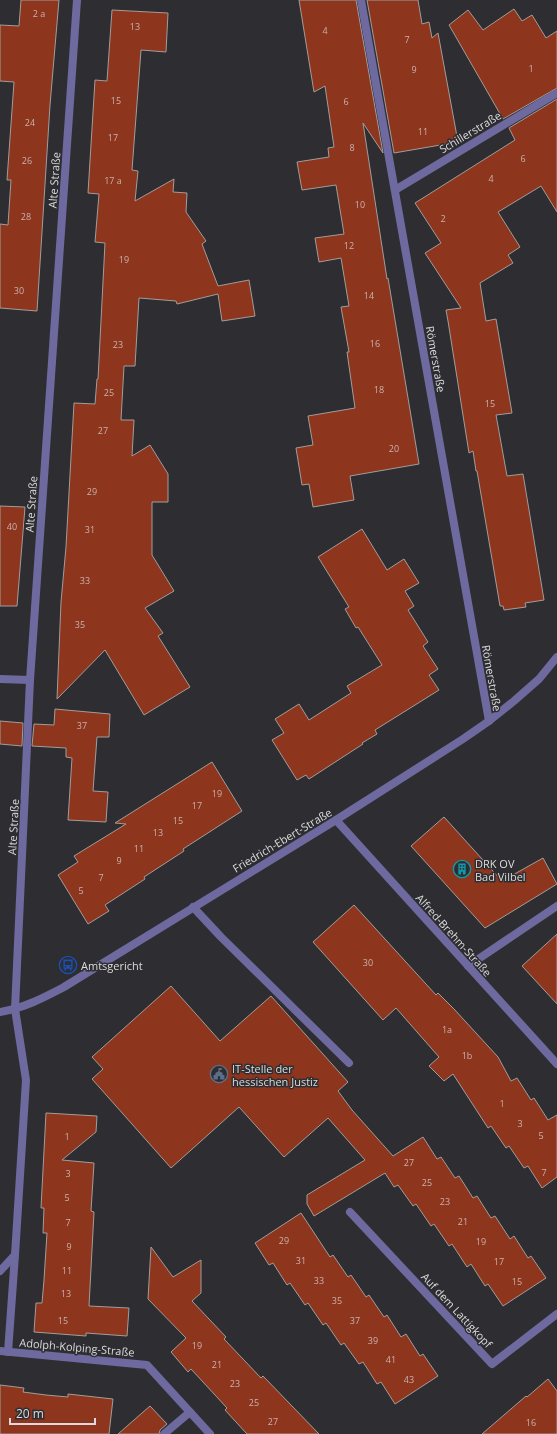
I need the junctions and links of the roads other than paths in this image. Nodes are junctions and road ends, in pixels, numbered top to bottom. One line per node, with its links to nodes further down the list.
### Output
1 (77, 0): 7 (street, Alte Straße)
2 (361, 0): 4 (street, Römerstraße)
3 (557, 93): 4 (street, Schillerstraße)
4 (395, 190): 8 (street, Römerstraße)
5 (557, 657): 8 (street, Friedrich-Ebert-Straße)
6 (0, 678): 7 (street)
7 (30, 680): 13 (street, Alte Straße)
8 (489, 721): 9 (street, Friedrich-Ebert-Straße)
9 (336, 820): 11 (street, Friedrich-Ebert-Straße); 12 (street, Alfred-Brehm-Straße)
10 (557, 906): 12 (street)
11 (193, 907): 13 (street, Friedrich-Ebert-Straße); 15 (street)
12 (468, 966): 16 (street, Alfred-Brehm-Straße)
13 (15, 1009): 14 (street, Friedrich-Ebert-Straße); 18 (street, Adolph-Kolping-Straße)
14 (0, 1012)
15 (350, 1063)
16 (557, 1064)
17 (350, 1212): 20 (street, Auf dem Lattigkopf)
18 (14, 1255): 19 (street); 21 (street, Adolph-Kolping-Straße)
19 (0, 1271)
20 (557, 1314)
21 (4, 1352): 22 (street, Adolph-Kolping-Straße)
22 (190, 1412): 23 (street); 24 (street, Adolph-Kolping-Straße)
23 (164, 1434)
24 (210, 1434)

